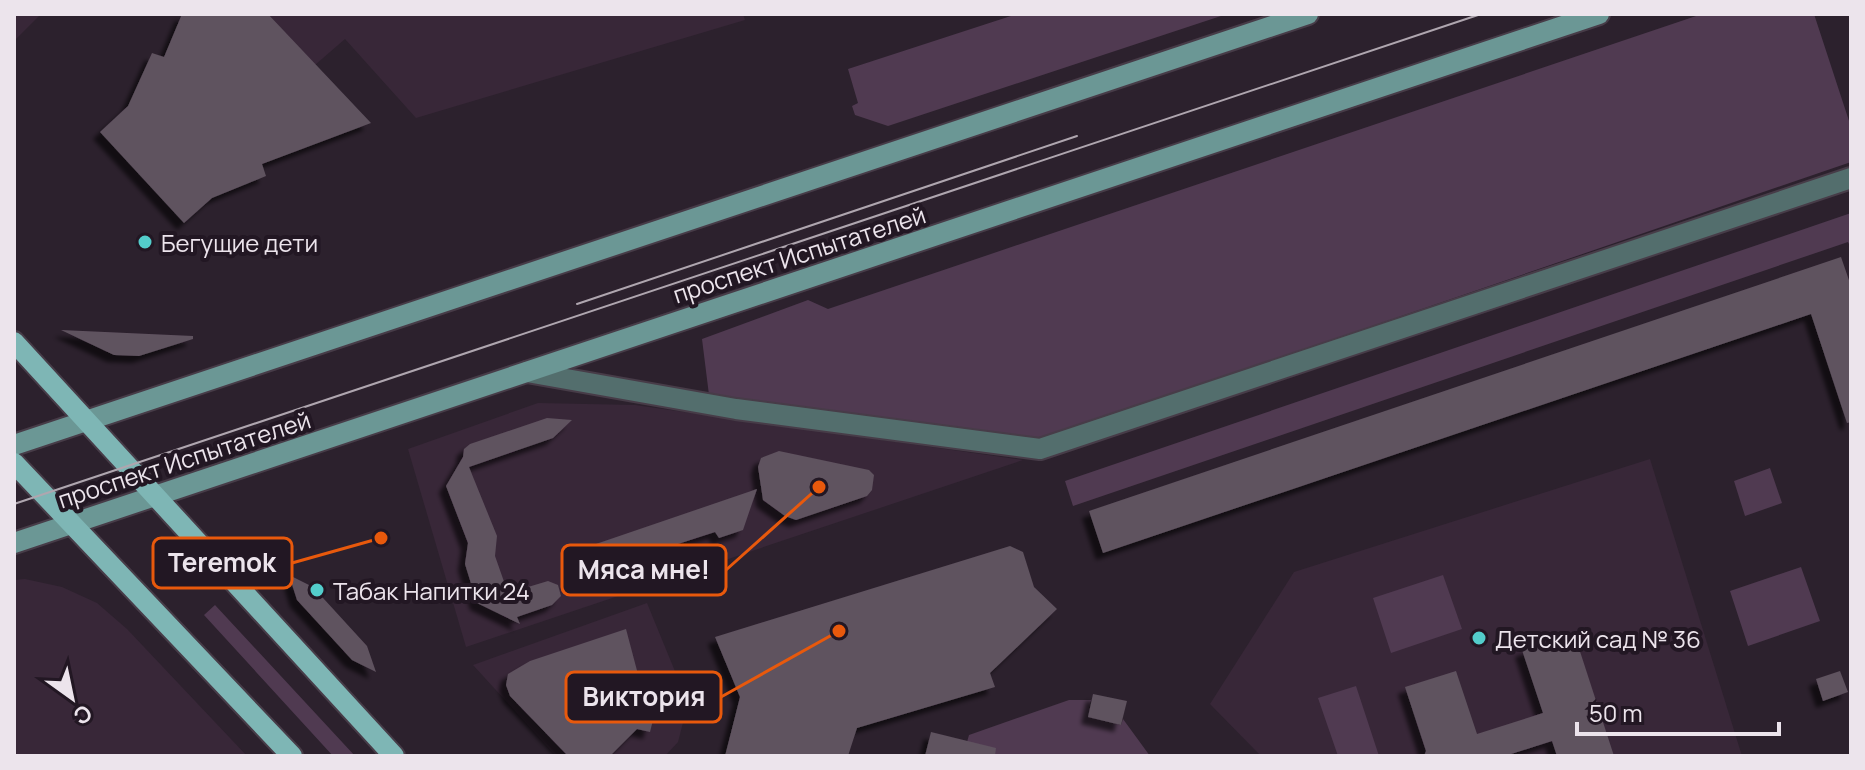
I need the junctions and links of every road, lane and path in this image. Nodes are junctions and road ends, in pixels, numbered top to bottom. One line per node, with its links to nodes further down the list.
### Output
1 (1308, 14): 6 (main road)
2 (1599, 14): 5 (main road, проспект Испытателей)
3 (1851, 178): 5 (street)
4 (14, 342): 6 (main road)
5 (527, 372): 9 (main road, проспект Испытателей)
6 (86, 421): 7 (main road); 9 (main road)
7 (14, 445)
8 (14, 463): 10 (main road)
9 (155, 497): 10 (main road, проспект Испытателей); 13 (main road)
10 (72, 524): 11 (main road, проспект Испытателей); 12 (main road)
11 (14, 543)
12 (292, 756)
13 (394, 756)

